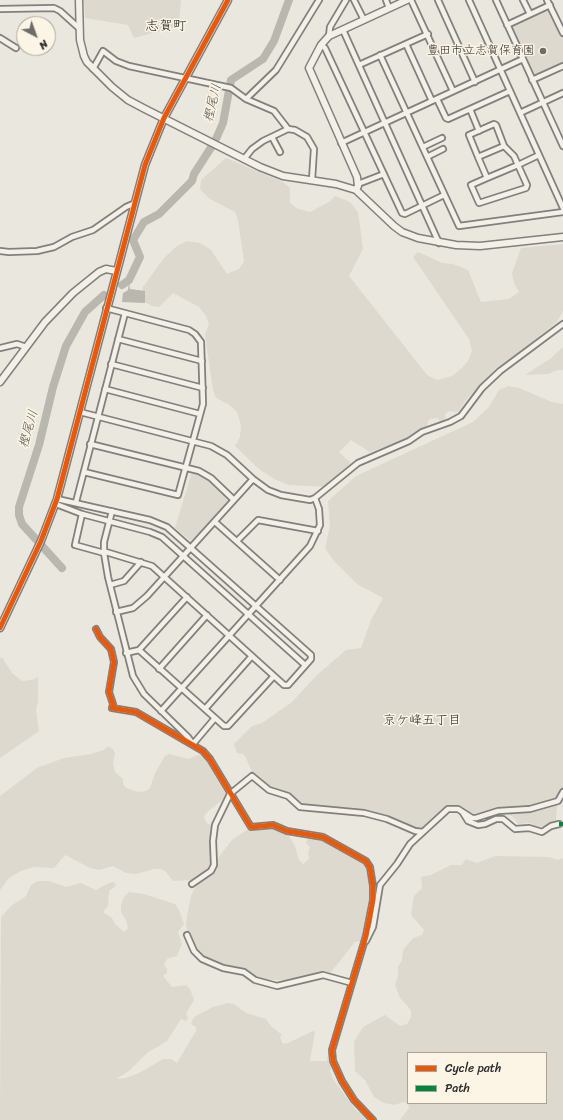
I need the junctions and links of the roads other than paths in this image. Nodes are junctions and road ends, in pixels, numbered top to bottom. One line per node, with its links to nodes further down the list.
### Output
1 (79, 0): 19 (street)
2 (228, 0): 34 (street)
3 (319, 0): 40 (street)
4 (346, 0): 23 (street)
5 (354, 0): 17 (street)
6 (386, 0): 14 (street)
7 (407, 0): 14 (street)
8 (411, 0): 21 (street)
9 (438, 0): 36 (street)
10 (468, 0): 33 (street)
11 (496, 0): 18 (street)
12 (523, 0): 16 (street)
13 (548, 2): 16 (street); 22 (street)
14 (390, 8): 17 (street)
15 (0, 9): 19 (street)
16 (530, 14): 18 (street)
17 (364, 20): 20 (street)
18 (507, 25): 29 (street)
19 (80, 29): 32 (street)
20 (343, 30): 23 (street); 30 (street)
21 (428, 34): 25 (street); 37 (street)
22 (563, 34)
23 (329, 36): 26 (street)
24 (0, 38): 27 (street)
25 (406, 44): 28 (street); 41 (street)
26 (321, 45): 50 (street); 53 (street)
27 (16, 48)
28 (380, 56): 30 (street); 44 (street)
29 (523, 59): 33 (street); 35 (street)
30 (359, 65): 47 (street)
31 (563, 66): 35 (street)
32 (93, 69): 34 (street); 46 (street)
33 (500, 70): 36 (street); 38 (street)
34 (185, 78): 40 (street); 46 (street)
35 (532, 80): 42 (street)
36 (475, 82): 37 (street)
37 (454, 91): 41 (street)
38 (510, 91): 43 (street); 45 (street)
39 (563, 93): 42 (street)
40 (246, 99): 48 (street)
41 (434, 100): 43 (street); 44 (street)
42 (543, 102): 45 (street); 55 (street)
43 (470, 109): 49 (street)
44 (407, 113): 47 (street); 56 (street)
45 (520, 113): 59 (street)
46 (164, 118): 62 (street); 70 (street)
47 (385, 122): 50 (street); 71 (street)
48 (288, 129): 51 (street); 66 (street)
49 (479, 131): 54 (street); 61 (street)
50 (364, 132): 53 (street); 64 (street)
51 (272, 137): 58 (street); 62 (street)
52 (442, 138): 56 (street)
53 (342, 143): 67 (street)
54 (504, 146): 61 (street); 63 (street)
55 (563, 146)
56 (423, 147): 60 (street)
57 (443, 149): 60 (street)
58 (280, 152)
59 (540, 155): 63 (street); 68 (street)
60 (427, 157): 69 (street)
61 (478, 157): 65 (street)
62 (244, 159): 66 (street)
63 (518, 165): 65 (street); 65 (street)
64 (384, 174): 67 (street); 71 (street)
65 (487, 178)
66 (312, 180): 67 (street)
67 (357, 187): 75 (street)
68 (561, 195): 72 (street)
69 (444, 196): 71 (street); 73 (street)
70 (133, 204): 76 (street); 77 (street)
71 (423, 205): 75 (street)
72 (563, 208)
73 (563, 212)
74 (563, 237): 75 (street)
75 (439, 243)
76 (0, 251)
77 (116, 270): 78 (street); 82 (street)
78 (106, 308): 79 (street); 89 (street)
79 (125, 313): 81 (street); 84 (street)
80 (563, 324): 97 (street)
81 (118, 339): 84 (street); 85 (street)
82 (26, 347): 83 (street); 86 (street)
83 (0, 348)
84 (202, 361): 87 (street)
85 (111, 364): 87 (street); 88 (street)
86 (0, 382)
87 (203, 388): 90 (street)
88 (105, 389): 90 (street); 91 (street)
89 (80, 412): 91 (street); 99 (street)
90 (200, 414): 92 (street)
91 (98, 416): 92 (street); 93 (street)
92 (194, 441): 94 (street); 96 (street)
93 (90, 444): 94 (street); 95 (street)
94 (187, 468): 95 (street); 98 (street)
95 (84, 472): 100 (street)
96 (253, 479): 97 (street); 98 (street)
97 (315, 498): 105 (street)
98 (234, 500): 104 (street)
99 (56, 502): 100 (street); 102 (street); 119 (street)
100 (76, 502): 101 (street)
101 (112, 511): 103 (street); 107 (street)
102 (82, 514): 103 (street); 108 (street)
103 (109, 521): 108 (street); 109 (street)
104 (215, 522): 106 (street); 107 (street)
105 (318, 531): 106 (street); 112 (street)
106 (237, 542): 112 (street)
107 (191, 547): 109 (street); 115 (street)
108 (104, 553): 110 (street); 113 (street)
109 (184, 555): 111 (street); 117 (street)
110 (141, 562): 111 (street); 113 (street)
111 (165, 577): 114 (street); 116 (street)
112 (280, 580): 115 (street)
113 (110, 585): 116 (street)
114 (186, 597): 118 (street); 122 (street)
115 (256, 606): 117 (street); 125 (street)
116 (116, 612): 123 (street)
117 (249, 614): 121 (street); 125 (street)
118 (208, 615): 121 (street); 126 (street)
119 (0, 628)
120 (96, 629): 132 (street)
121 (230, 635): 124 (street); 128 (street)
122 (139, 650): 123 (street); 126 (street)
123 (126, 653): 130 (street)
124 (252, 656): 127 (street); 129 (street)
125 (305, 665): 127 (street)
126 (160, 669): 128 (street)
127 (274, 676): 131 (street)
128 (182, 688): 129 (street); 130 (street)
129 (205, 709): 131 (street)
130 (161, 711): 132 (street)
131 (215, 718): 132 (street)
132 (193, 744): 134 (street)
133 (563, 792): 135 (street)
134 (230, 794): 137 (street); 138 (street); 140 (street)
135 (462, 812): 136 (street); 137 (street)
136 (559, 824)
137 (423, 832): 140 (street)
138 (192, 884)
139 (187, 935): 141 (street)
140 (364, 942): 141 (street)
141 (352, 983): 142 (street)
142 (372, 1120)

